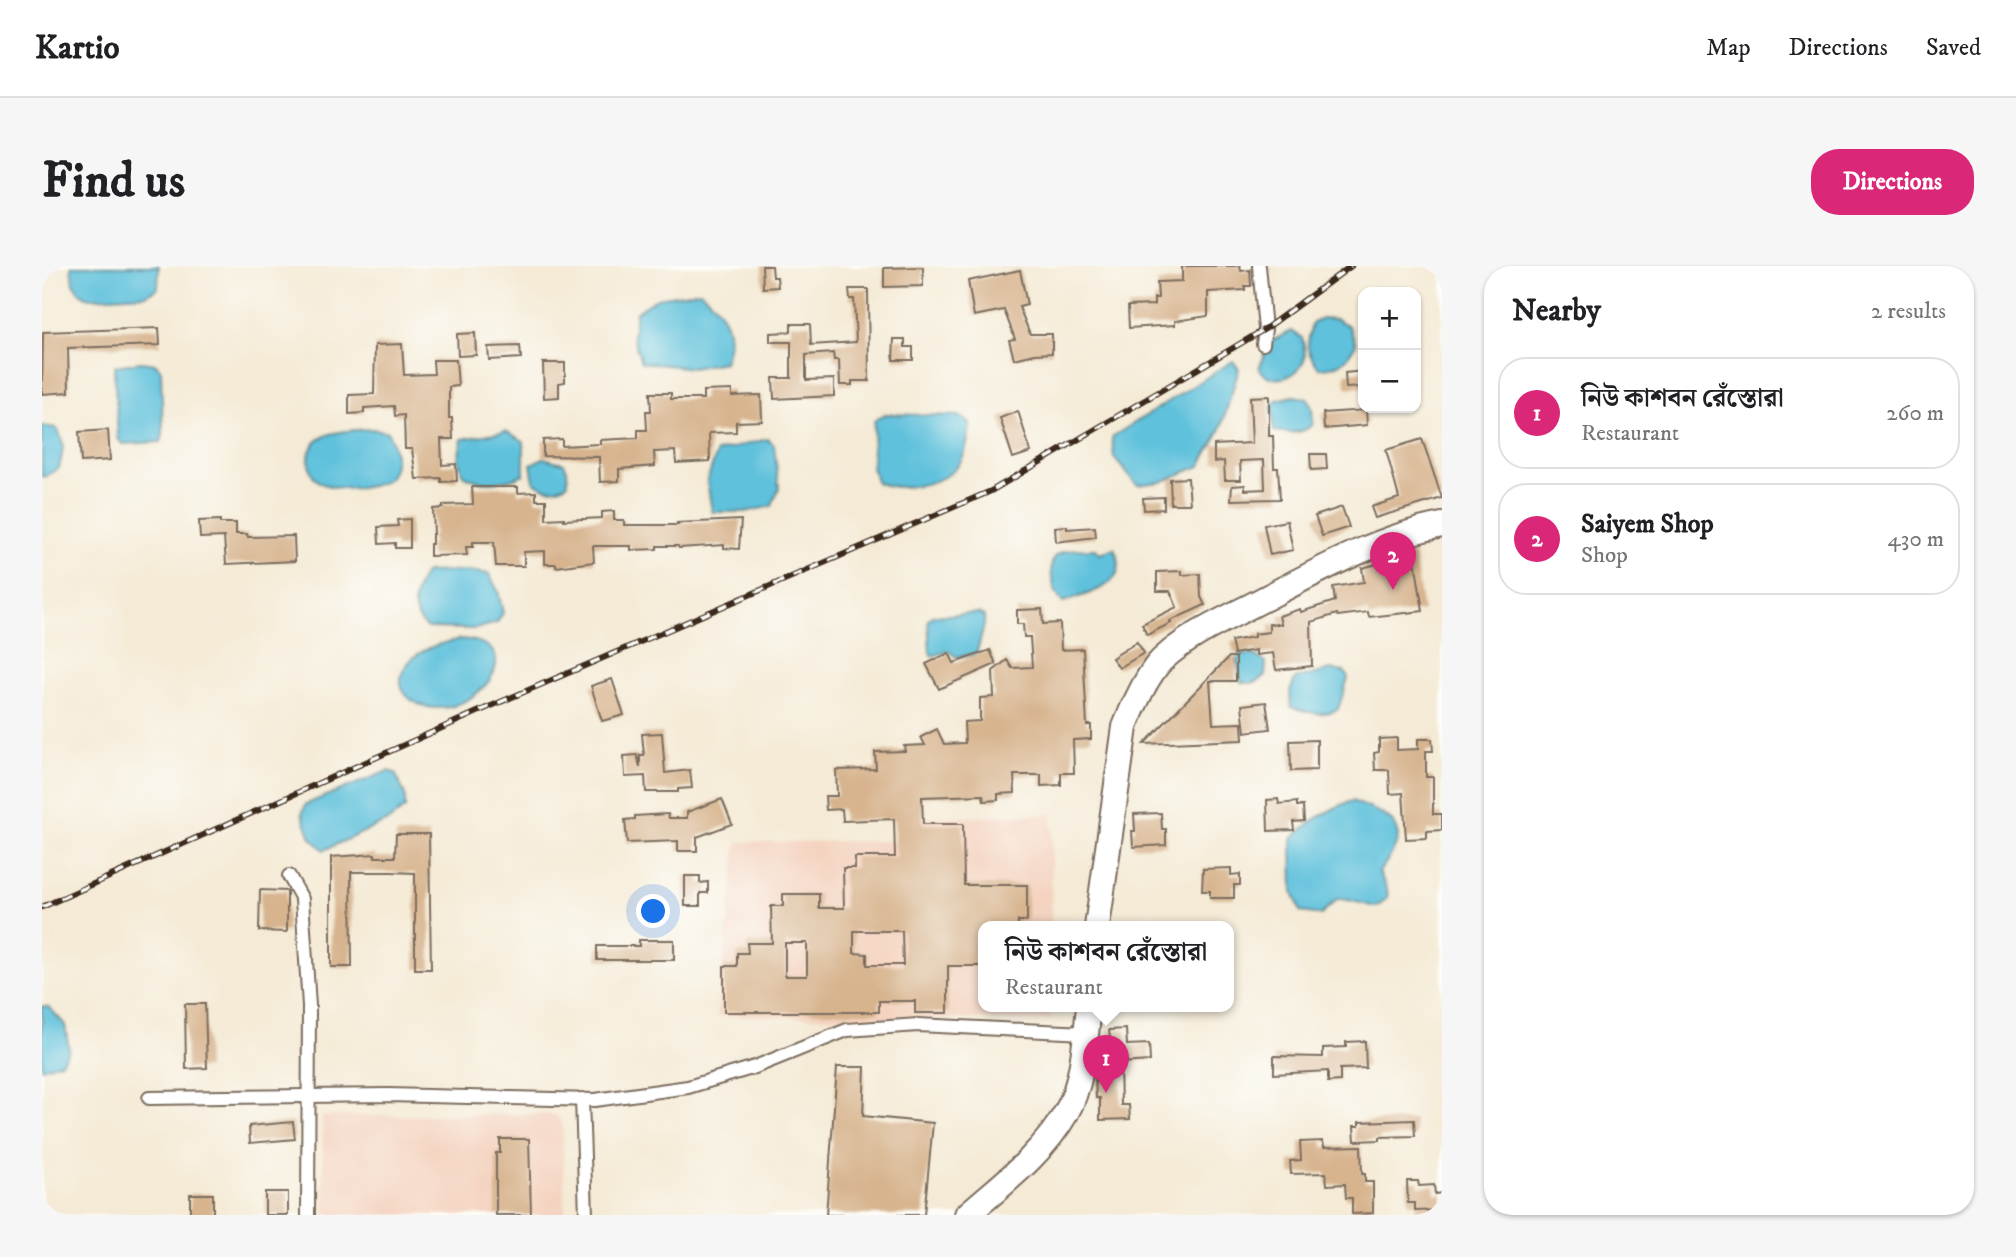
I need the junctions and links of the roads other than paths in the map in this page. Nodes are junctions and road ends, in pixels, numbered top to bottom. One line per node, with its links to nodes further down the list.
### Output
1 (1259, 266): 2 (street)
2 (1263, 344)
3 (1442, 525): 5 (highway)
4 (289, 876): 8 (street)
5 (1098, 921)
6 (1088, 1012): 7 (highway)
7 (1086, 1033): 10 (street); 11 (highway)
8 (308, 1095): 9 (street); 10 (street); 12 (street)
9 (149, 1098)
10 (582, 1099): 13 (street)
11 (976, 1212)
12 (308, 1215)
13 (586, 1215)

